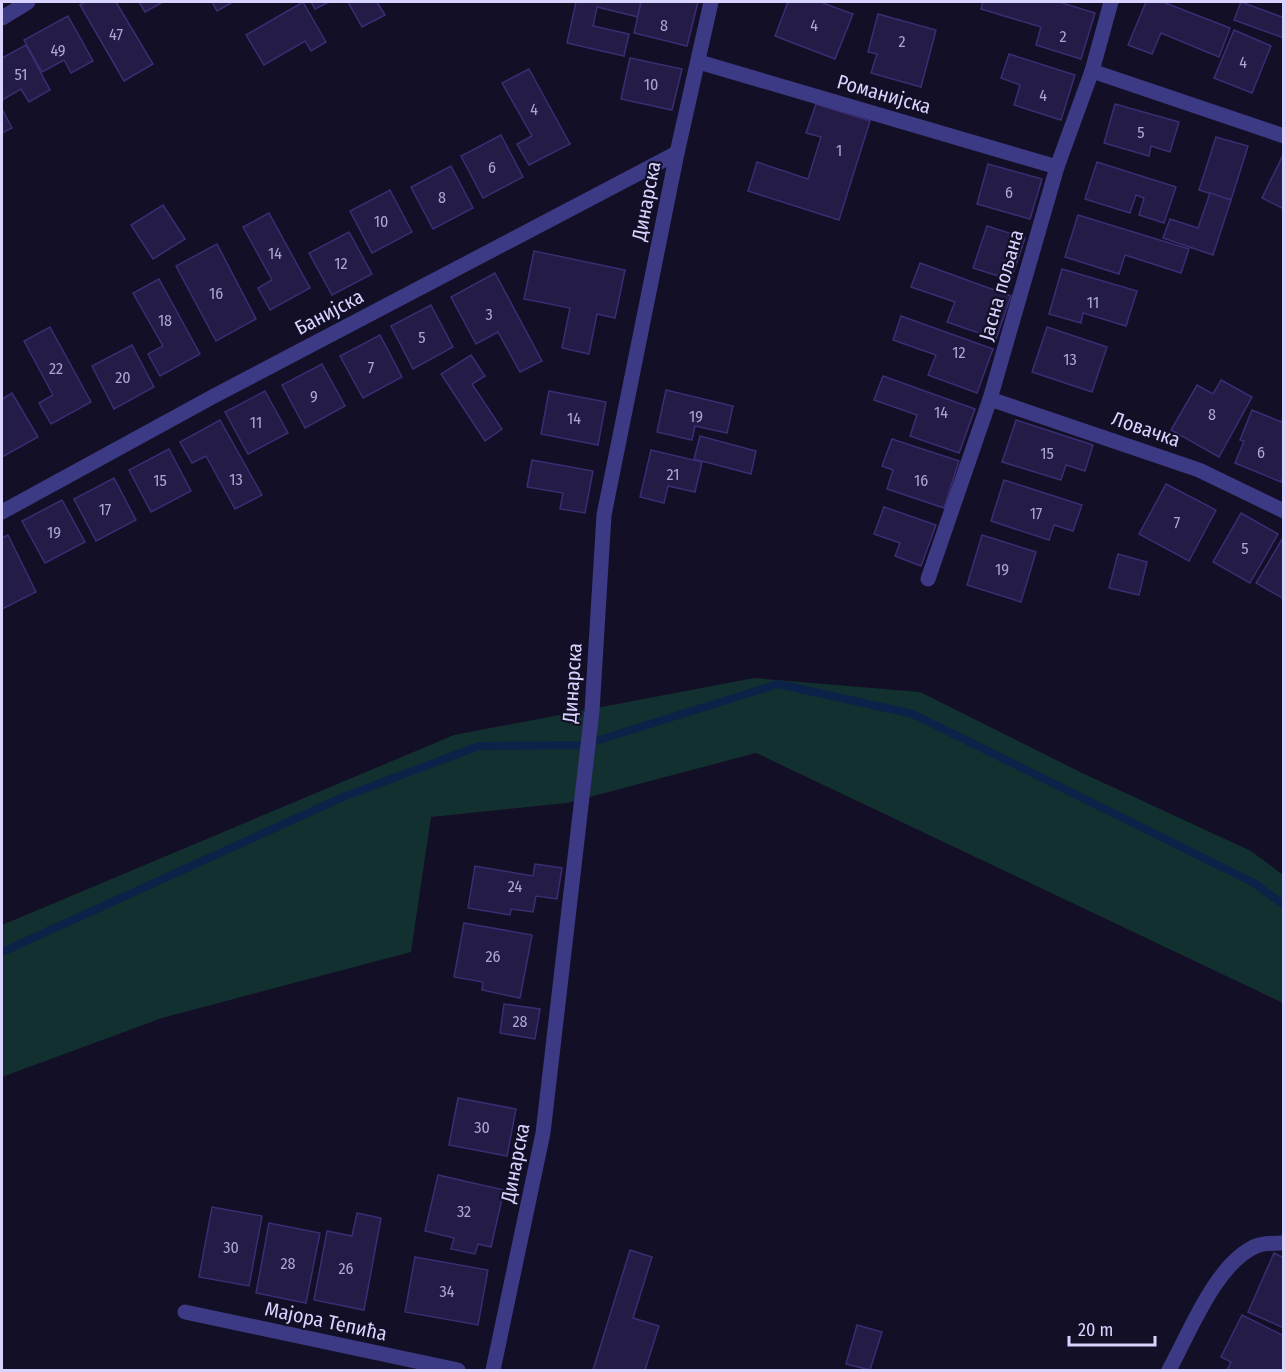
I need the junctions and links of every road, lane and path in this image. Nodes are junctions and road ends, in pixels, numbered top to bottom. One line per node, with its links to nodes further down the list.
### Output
1 (28, 2): 4 (street)
2 (711, 2): 5 (street, Динарска)
3 (1111, 2): 6 (street, Јасна пољана)
4 (2, 18)
5 (699, 62): 8 (street, Динарска); 9 (street, Романијска)
6 (1092, 71): 7 (street); 9 (street, Јасна пољана)
7 (1284, 136)
8 (677, 153): 12 (street, Банијска); 17 (street, Динарска)
9 (1057, 166): 10 (street, Јасна пољана)
10 (990, 399): 11 (street, Ловачка); 13 (street, Јасна пољана)
11 (1284, 511)
12 (2, 512)
13 (928, 579)
14 (1284, 1243): 18 (street)
15 (185, 1312): 16 (street, Мајора Тепића)
16 (458, 1371)
17 (493, 1371)
18 (1168, 1371)

